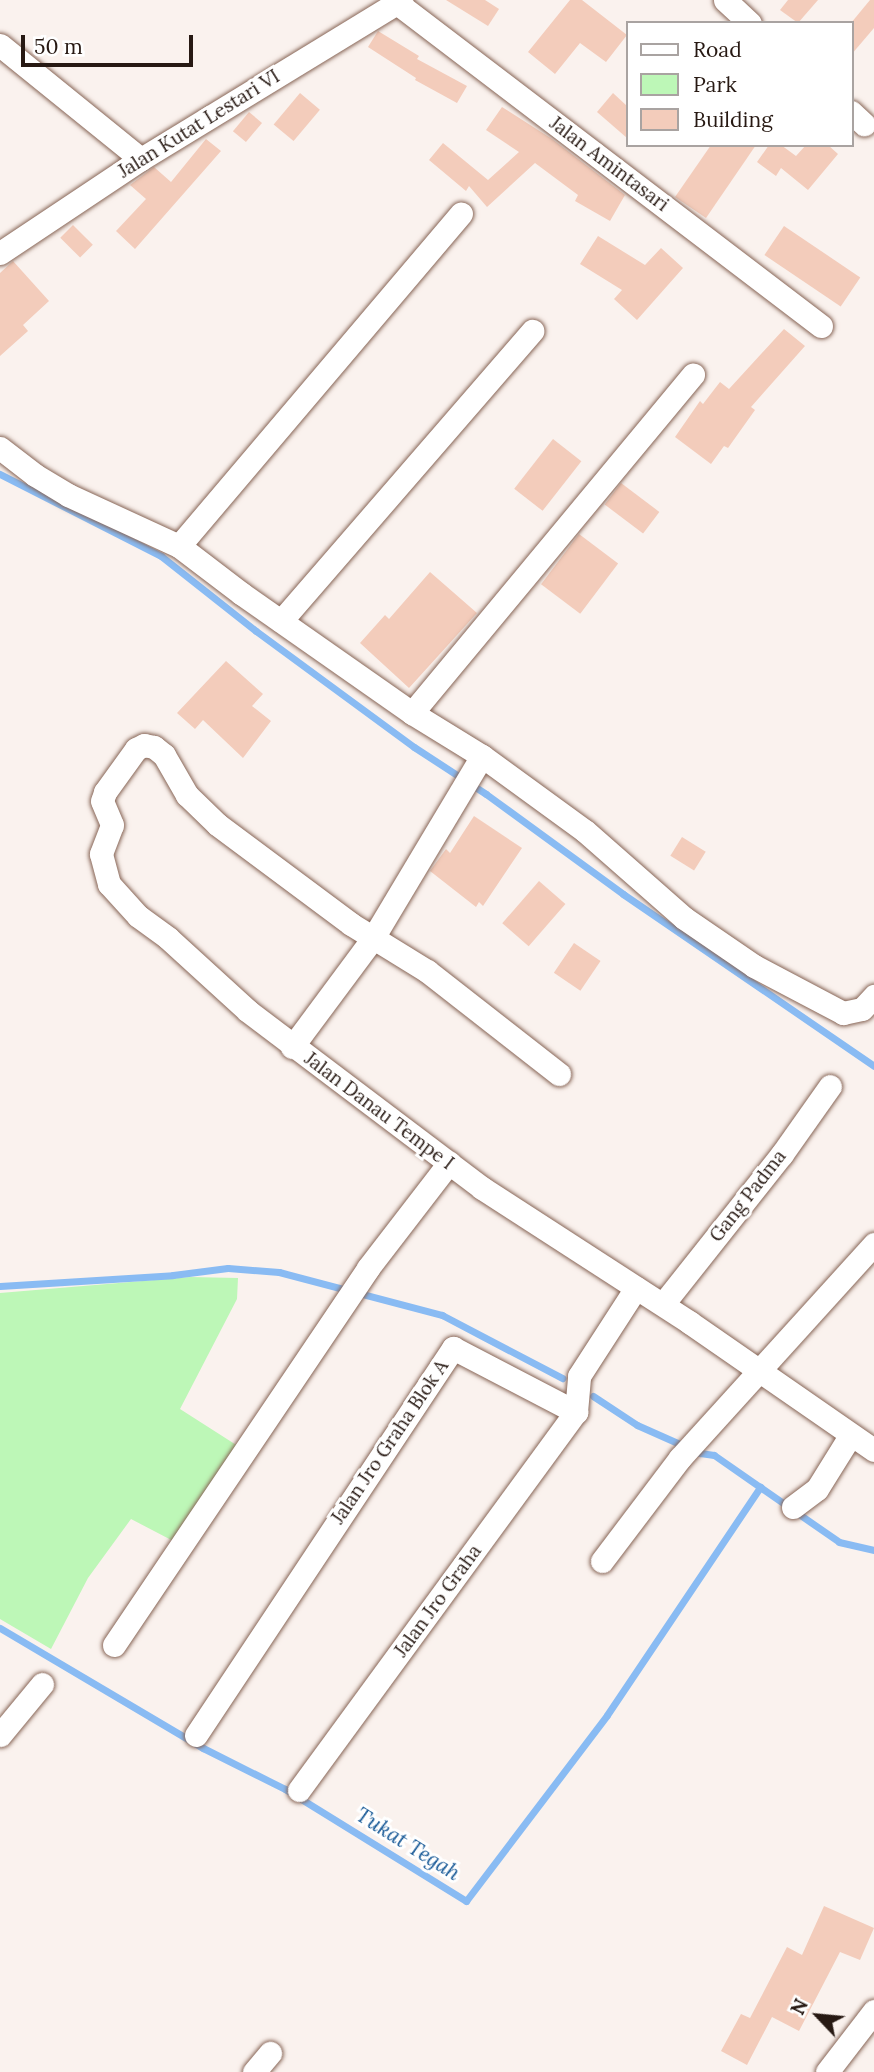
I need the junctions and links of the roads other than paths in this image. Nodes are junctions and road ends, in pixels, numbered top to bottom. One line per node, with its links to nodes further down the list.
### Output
1 (724, 0): 3 (street)
2 (386, 4): 5 (street, Jalan Kutat Lestari VI); 8 (street, Jalan Amintasari)
3 (748, 21)
4 (0, 44): 5 (street)
5 (141, 159): 7 (street, Jalan Kutat Lestari VI)
6 (461, 213): 12 (street)
7 (0, 253)
8 (821, 326)
9 (532, 331): 13 (street)
10 (693, 375): 14 (street)
11 (0, 447): 12 (street)
12 (179, 547): 13 (street)
13 (281, 621): 14 (street)
14 (412, 713): 15 (street)
15 (479, 762): 16 (street); 17 (street)
16 (373, 938): 18 (street); 18 (street, Jalan Danau Tempe I); 19 (street)
17 (874, 996)
18 (292, 1047): 21 (street, Jalan Danau Tempe I)
19 (559, 1074)
20 (830, 1086): 24 (street, Gang Padma)
21 (449, 1163): 23 (street, Jalan Danau Tempe I); 31 (street)
22 (874, 1244): 25 (street)
23 (636, 1288): 24 (street, Jalan Danau Tempe I); 26 (street)
24 (663, 1304): 25 (street, Jalan Danau Tempe I)
25 (762, 1371): 27 (street, Jalan Danau Tempe I); 30 (street)
26 (576, 1412): 34 (street, Jalan Jro Graha Blok A); 35 (street, Jalan Jro Graha)
27 (850, 1436): 28 (street, Jalan Danau Tempe I); 29 (street)
28 (874, 1450)
29 (793, 1507)
30 (602, 1561)
31 (114, 1645)
32 (43, 1684): 33 (street)
33 (0, 1735)
34 (196, 1735)
35 (299, 1790)
36 (874, 2011): 39 (street)
37 (270, 2053): 38 (street)
38 (254, 2072)
39 (827, 2072)

